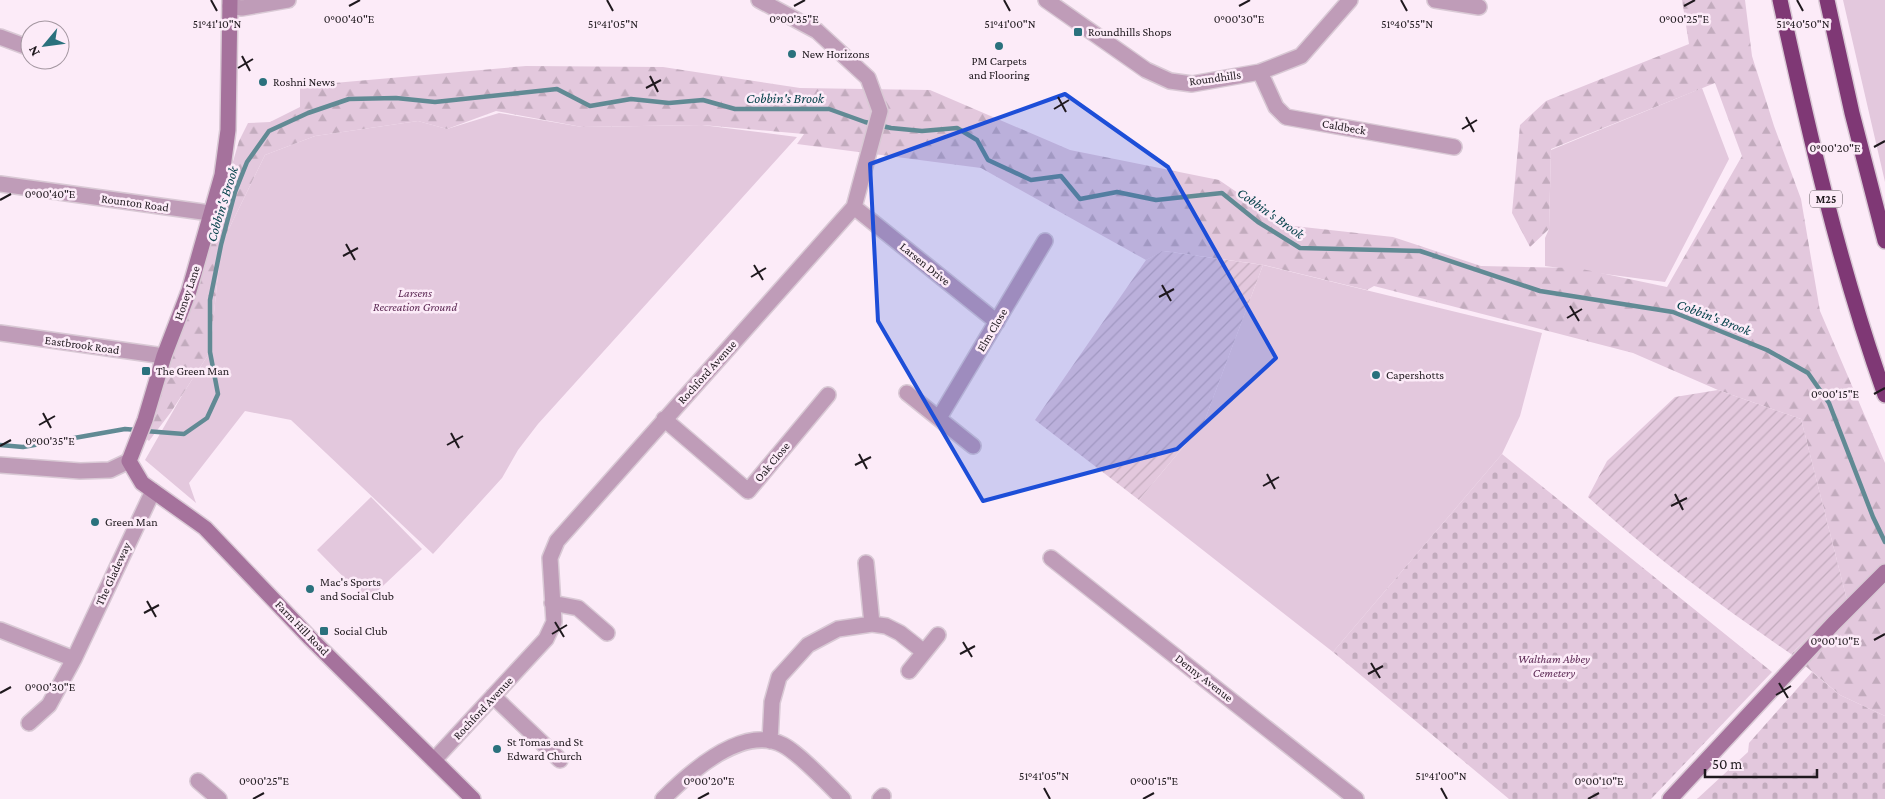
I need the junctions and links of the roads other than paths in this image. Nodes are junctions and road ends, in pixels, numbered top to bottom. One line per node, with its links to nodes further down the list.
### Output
1 (288, 0): 8 (street)
2 (759, 0): 15 (street, Rochford Avenue)
3 (1046, 0): 12 (street, Roundhills)
4 (1350, 0): 12 (street, Roundhills)
5 (1435, 0): 9 (street)
6 (1780, 0): 24 (highway, M25)
7 (1827, 0): 17 (highway)
8 (230, 3): 16 (street, Honey Lane)
9 (1479, 7)
10 (0, 37): 11 (street)
11 (20, 44)
12 (1260, 72): 13 (street, Caldbeck)
13 (1454, 146)
14 (0, 184): 16 (street, Rounton Road)
15 (854, 207): 19 (street, Larsen Drive); 26 (street, Rochford Avenue)
16 (210, 213): 21 (street, Honey Lane)
17 (1885, 241)
18 (1045, 242): 19 (street, Elm Close)
19 (997, 322): 25 (street, Elm Close)
20 (0, 333): 21 (street, Eastbrook Road)
21 (164, 356): 28 (street, Honey Lane)
22 (907, 393): 25 (street)
23 (828, 395): 26 (street, Oak Close)
24 (1885, 395)
25 (939, 418): 27 (street)
26 (664, 419): 34 (street, Rochford Avenue)
27 (973, 446)
28 (129, 461): 29 (street); 30 (street, Farm Hill Road)
29 (0, 465)
30 (153, 491): 40 (street, The Gladeway); 45 (street, Farm Hill Road)
31 (1052, 558): 52 (street, Denny Avenue)
32 (866, 563): 35 (street)
33 (1885, 572): 53 (street)
34 (552, 603): 37 (street); 42 (street, Rochford Avenue)
35 (872, 624): 39 (street); 44 (street)
36 (0, 630): 40 (street)
37 (607, 633)
38 (938, 635): 39 (street)
39 (924, 652): 41 (street)
40 (74, 659): 43 (street, The Gladeway)
41 (909, 671)
42 (493, 696): 45 (street, Rochford Avenue); 46 (street)
43 (29, 723)
44 (770, 741): 50 (street); 51 (street)
45 (434, 760): 49 (street, Farm Hill Road)
46 (560, 760)
47 (198, 781): 48 (street)
48 (219, 799)
49 (474, 799)
50 (663, 799)
51 (843, 799)
52 (1356, 799)
53 (1670, 799)

